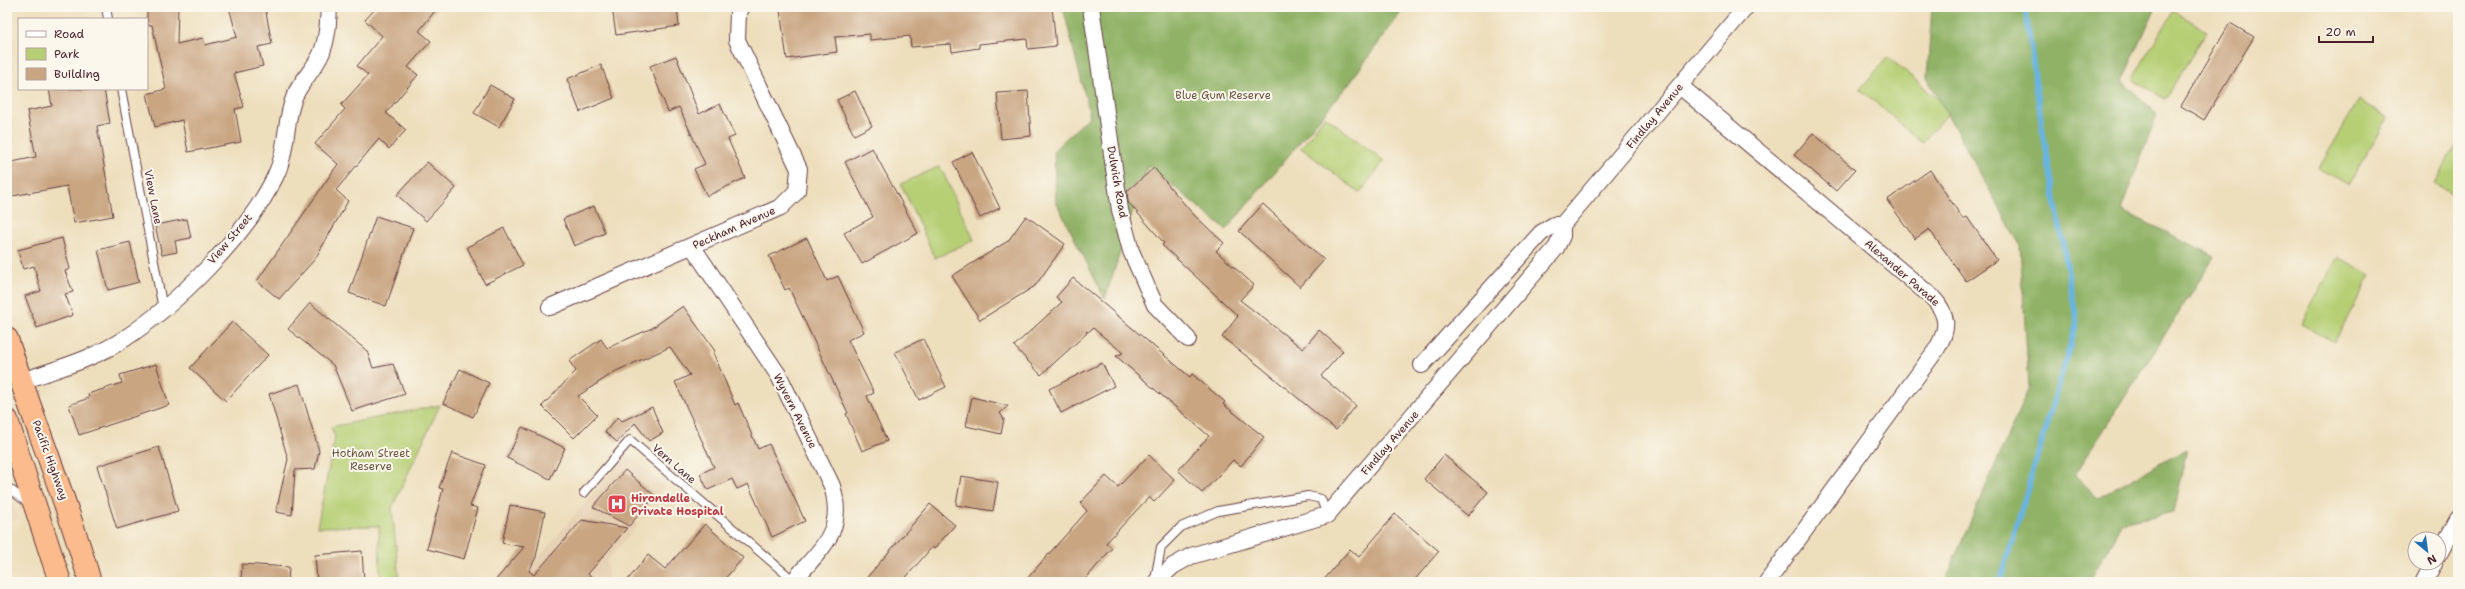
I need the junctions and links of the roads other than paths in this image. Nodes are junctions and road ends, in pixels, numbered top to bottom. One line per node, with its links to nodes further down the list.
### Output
1 (106, 7): 6 (lane)
2 (328, 7): 12 (street, View Street)
3 (741, 7): 10 (street, Peckham Avenue)
4 (1091, 7): 14 (street, Dulwich Road)
5 (1746, 7): 7 (street, Findlay Avenue)
6 (108, 18)
7 (1680, 86): 9 (street, Findlay Avenue); 29 (street, Alexander Parade)
8 (122, 90): 12 (lane, View Lane)
9 (1562, 225): 15 (street); 21 (street, Findlay Avenue)
10 (692, 246): 11 (street, Peckham Avenue); 27 (street, Wyvern Avenue)
11 (550, 307)
12 (163, 309): 16 (street, View Street)
13 (7, 339): 16 (highway, Pacific Highway)
14 (1188, 339)
15 (1422, 365)
16 (20, 382): 26 (highway, Pacific Highway)
17 (7, 420): 20 (highway)
18 (7, 487): 20 (lane)
19 (584, 493): 27 (lane, Vern Lane)
20 (35, 508): 25 (highway)
21 (1327, 515): 28 (street); 28 (lane)
22 (2458, 519): 23 (street)
23 (2447, 539)
24 (2430, 571): 30 (street)
25 (60, 582)
26 (90, 582)
27 (793, 582)
28 (1155, 582)
29 (1767, 582)
30 (2424, 582)

